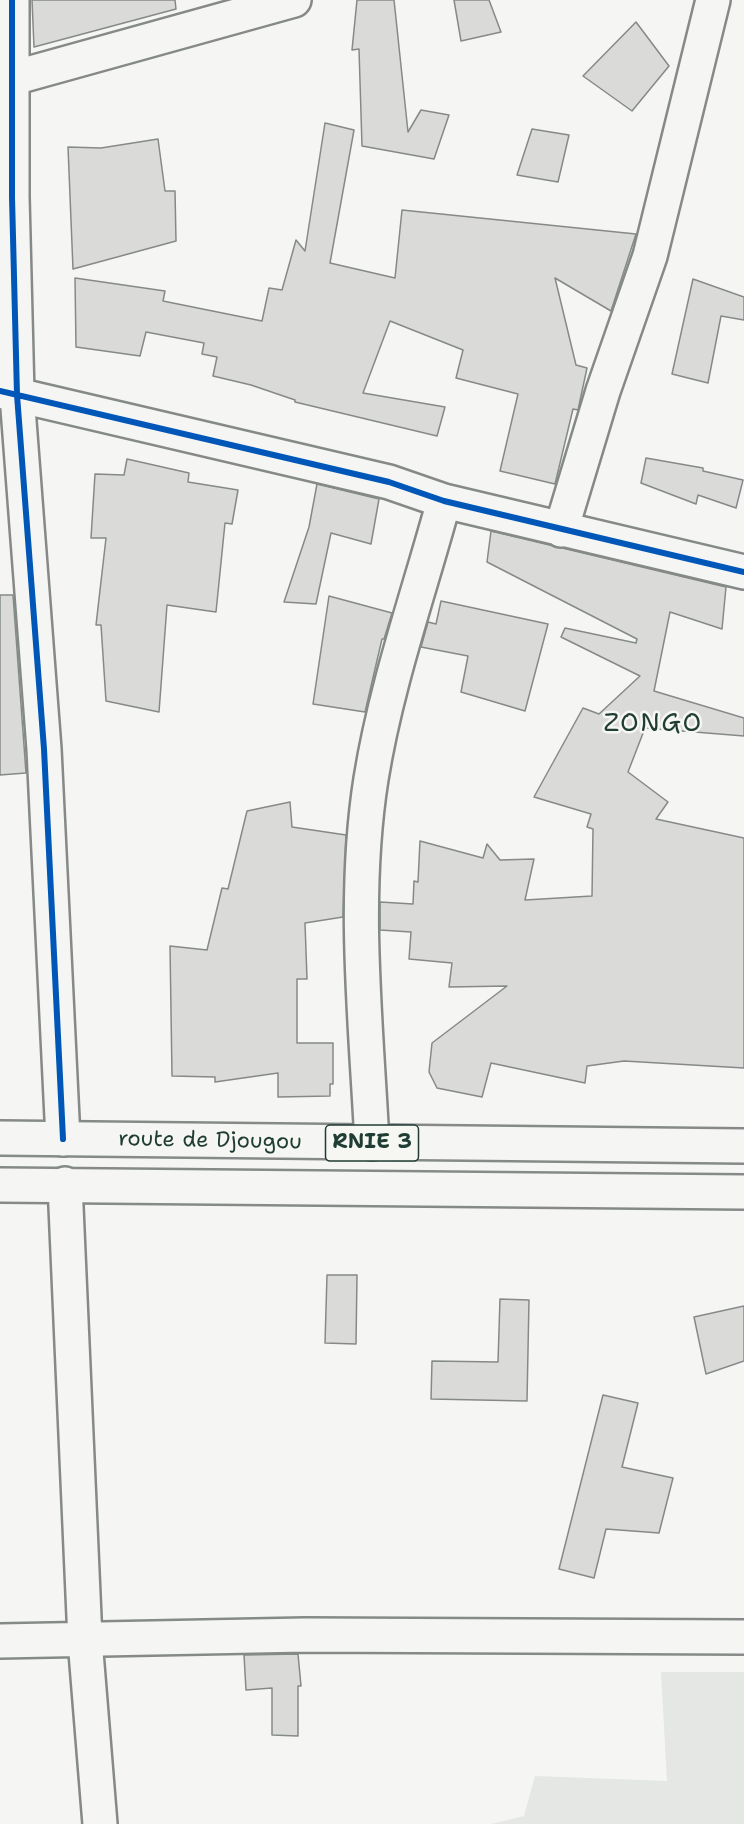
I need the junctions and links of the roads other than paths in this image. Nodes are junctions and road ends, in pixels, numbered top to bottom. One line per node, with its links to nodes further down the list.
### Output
1 (12, 0): 4 (main road)
2 (294, 0): 4 (main road)
3 (713, 0): 7 (main road)
4 (13, 78): 5 (main road)
5 (9, 393): 6 (main road); 10 (main road)
6 (444, 501): 7 (main road); 11 (main road)
7 (561, 530): 8 (main road)
8 (744, 572)
9 (0, 1138): 10 (main road, route de Djougou / RNIE 3)
10 (63, 1138): 11 (main road, route de Djougou / RNIE 3)
11 (372, 1143): 12 (main road, route de Djougou / RNIE 3)
12 (744, 1146)
13 (65, 1184): 14 (main road, route de Djougou / RNIE 3); 15 (main road, route de Djougou / RNIE 3); 18 (main road)
14 (0, 1185)
15 (744, 1192)
16 (744, 1637): 18 (main road)
17 (0, 1641): 18 (main road)
18 (86, 1641): 19 (main road)
19 (100, 1824)

